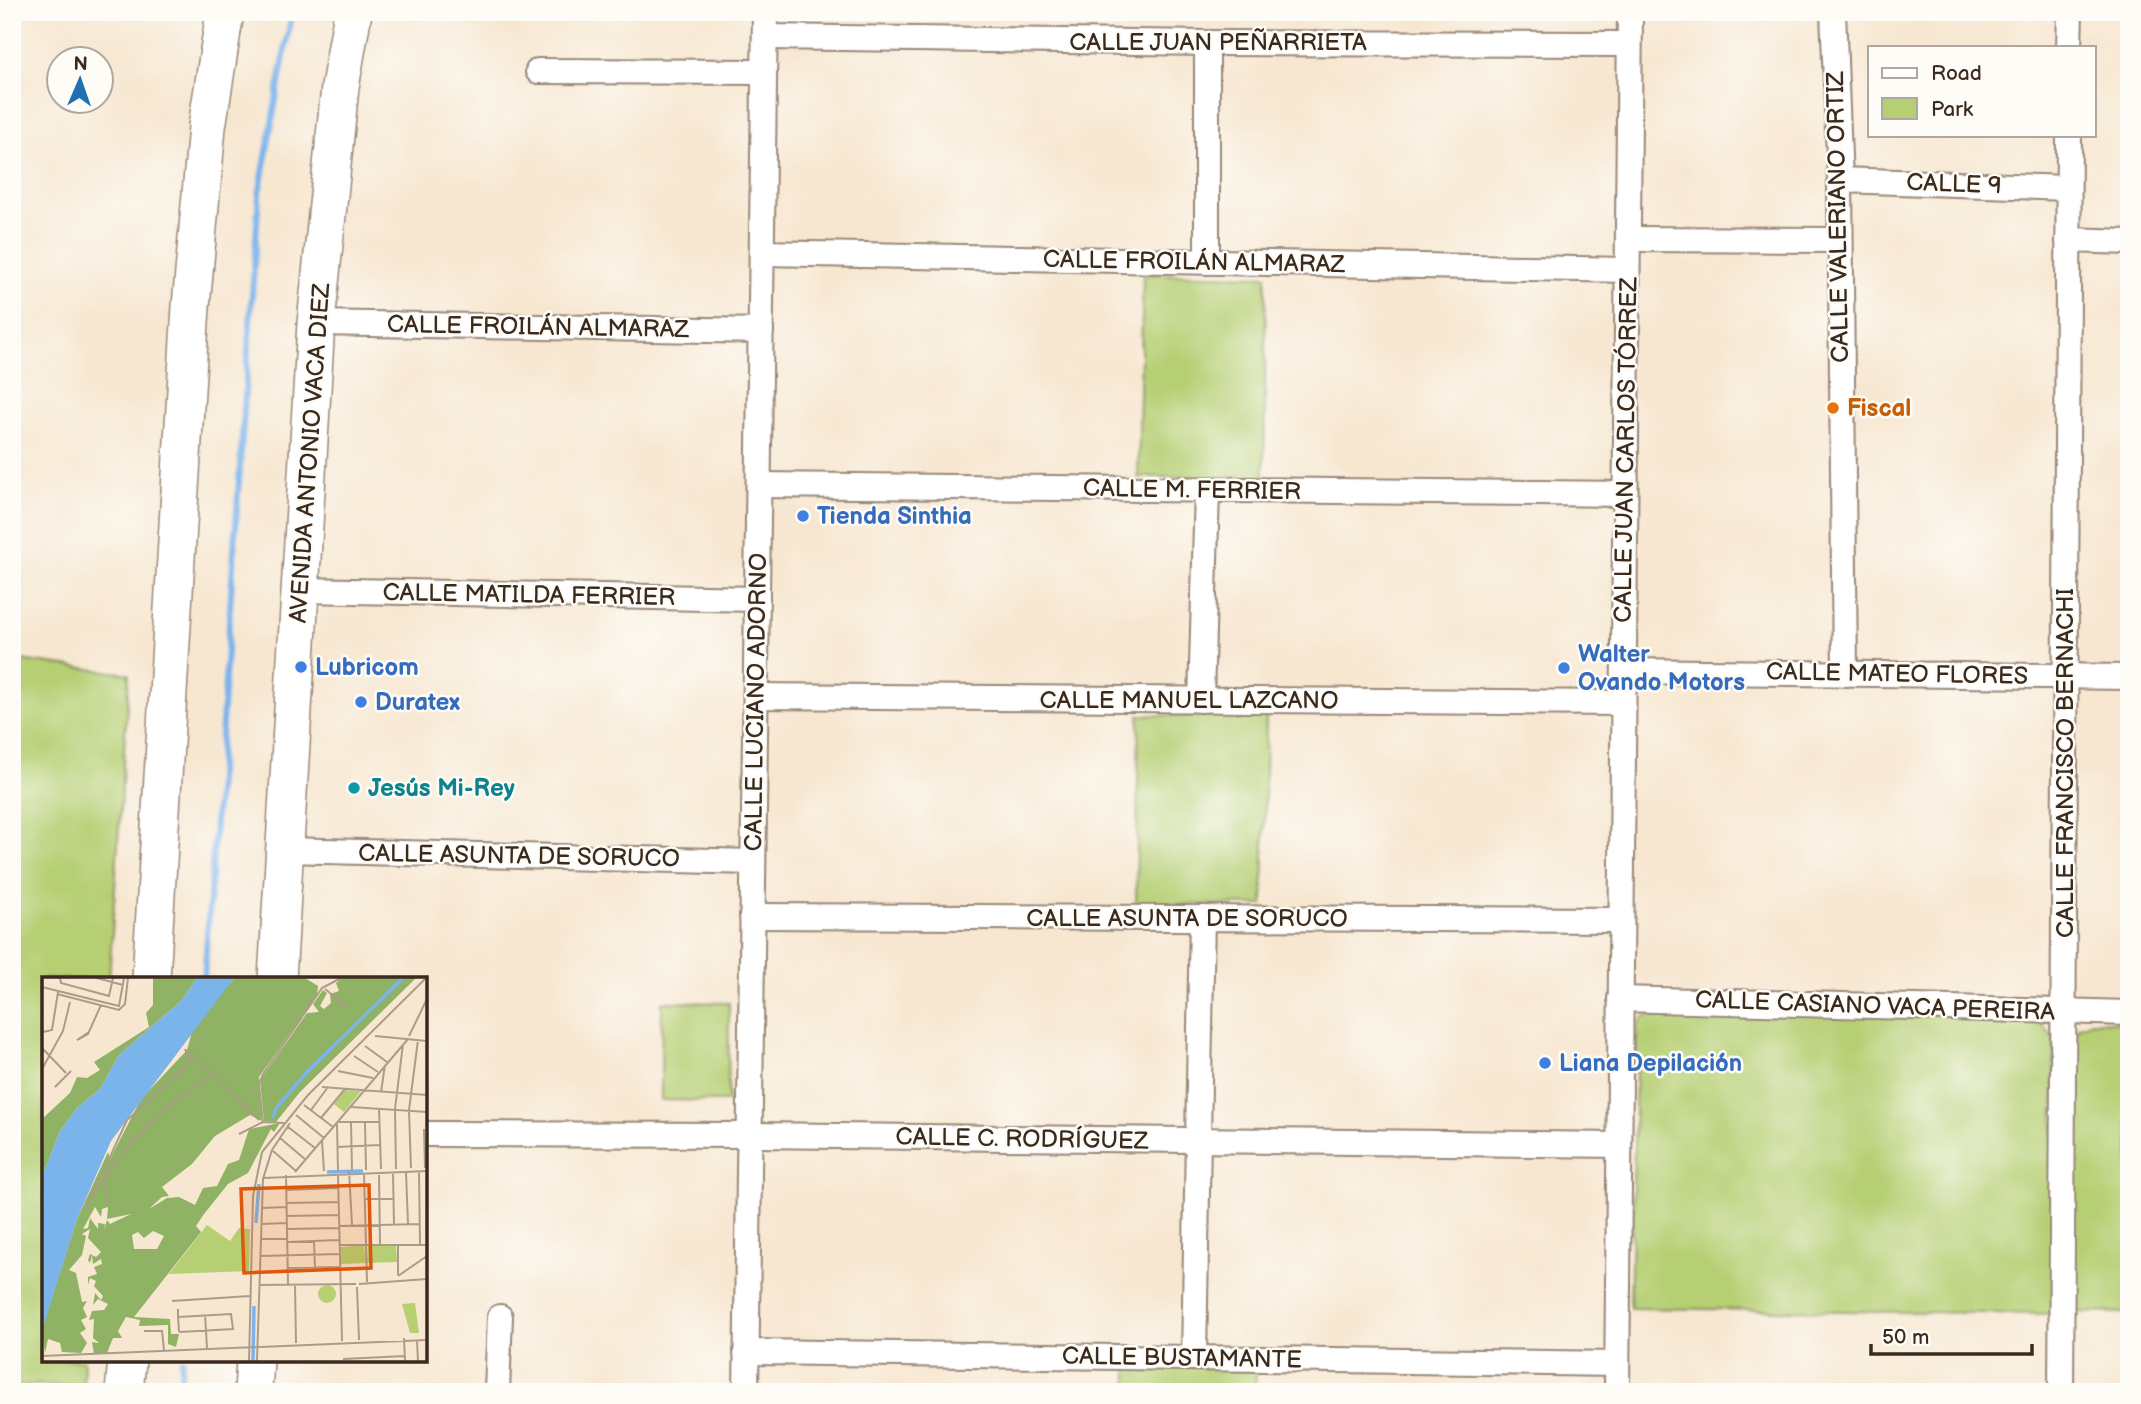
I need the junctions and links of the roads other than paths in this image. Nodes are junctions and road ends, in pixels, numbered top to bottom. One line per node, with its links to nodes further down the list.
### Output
1 (225, 12): 42 (highway)
2 (353, 12): 23 (highway, AVENIDA ANTONIO VACA DIEZ)
3 (765, 12): 7 (street, CALLE LUCIANO ADORNO)
4 (1630, 12): 9 (street, CALLE JUAN CARLOS TÓRREZ)
5 (1833, 12): 14 (street, CALLE VALERIANO ORTIZ)
6 (2070, 12): 10 (street)
7 (765, 37): 8 (street, CALLE JUAN PEÑARRIETA); 12 (street, CALLE LUCIANO ADORNO)
8 (1207, 43): 9 (street, CALLE JUAN PEÑARRIETA); 21 (street)
9 (1629, 44): 16 (street, CALLE JUAN CARLOS TÓRREZ)
10 (2069, 46)
11 (538, 71): 12 (street)
12 (764, 72): 20 (street, CALLE LUCIANO ADORNO)
13 (2069, 136): 15 (street, CALLE FRANCISCO BERNACHI)
14 (1840, 180): 15 (street, CALLE 9); 17 (street, CALLE VALERIANO ORTIZ)
15 (2068, 188): 18 (street, CALLE FRANCISCO BERNACHI)
16 (1628, 239): 17 (street); 22 (street, CALLE JUAN CARLOS TÓRREZ)
17 (1840, 240): 31 (street, CALLE VALERIANO ORTIZ)
18 (2068, 240): 19 (street); 32 (street, CALLE FRANCISCO BERNACHI)
19 (2129, 242)
20 (762, 253): 21 (street, CALLE FROILÁN ALMARAZ); 24 (street, CALLE LUCIANO ADORNO)
21 (1207, 262): 22 (street, CALLE FROILÁN ALMARAZ)
22 (1627, 270): 27 (street, CALLE JUAN CARLOS TÓRREZ)
23 (316, 323): 24 (street, CALLE FROILÁN ALMARAZ); 28 (highway, AVENIDA ANTONIO VACA DIEZ)
24 (761, 331): 25 (street, CALLE LUCIANO ADORNO)
25 (759, 485): 26 (street, CALLE M. FERRIER); 29 (street, CALLE LUCIANO ADORNO)
26 (1207, 490): 27 (street, CALLE M. FERRIER); 35 (street)
27 (1625, 495): 30 (street, CALLE JUAN CARLOS TÓRREZ)
28 (300, 590): 29 (street, CALLE MATILDA FERRIER); 37 (highway, AVENIDA ANTONIO VACA DIEZ)
29 (757, 600): 34 (street, CALLE LUCIANO ADORNO)
30 (1624, 671): 31 (street, CALLE MATEO FLORES); 36 (street, CALLE JUAN CARLOS TÓRREZ)
31 (1845, 674): 32 (street, CALLE MATEO FLORES)
32 (2065, 676): 33 (street, CALLE MATEO FLORES); 45 (street, CALLE FRANCISCO BERNACHI)
33 (2129, 677)
34 (756, 696): 35 (street, CALLE MANUEL LAZCANO); 38 (street, CALLE LUCIANO ADORNO)
35 (1201, 700): 36 (street, CALLE MANUEL LAZCANO)
36 (1623, 703): 41 (street, CALLE JUAN CARLOS TÓRREZ)
37 (285, 850): 38 (street, CALLE ASUNTA DE SORUCO); 43 (highway, AVENIDA ANTONIO VACA DIEZ)
38 (753, 862): 39 (street, CALLE LUCIANO ADORNO)
39 (752, 916): 40 (street, CALLE ASUNTA DE SORUCO); 48 (street, CALLE LUCIANO ADORNO)
40 (1202, 918): 41 (street, CALLE ASUNTA DE SORUCO); 49 (street)
41 (1621, 920): 44 (street, CALLE JUAN CARLOS TÓRREZ)
42 (151, 977)
43 (277, 977)
44 (1620, 999): 45 (street, CALLE CASIANO VACA PEREIRA); 50 (street, CALLE JUAN CARLOS TÓRREZ)
45 (2063, 1011): 46 (street, CALLE CASIANO VACA PEREIRA); 62 (street, CALLE FRANCISCO BERNACHI)
46 (2129, 1013)
47 (427, 1134): 48 (street, CALLE C. RODRÍGUEZ)
48 (750, 1135): 49 (street, CALLE C. RODRÍGUEZ); 52 (street, CALLE LUCIANO ADORNO)
49 (1198, 1141): 50 (street, CALLE C. RODRÍGUEZ); 53 (street)
50 (1619, 1146): 56 (street, CALLE JUAN CARLOS TÓRREZ)
51 (500, 1317): 59 (street)
52 (746, 1352): 53 (street, CALLE BUSTAMANTE); 60 (street, CALLE LUCIANO ADORNO)
53 (1194, 1358): 56 (street, CALLE BUSTAMANTE)
54 (127, 1362): 57 (highway)
55 (255, 1362): 58 (highway)
56 (1617, 1364): 61 (street, CALLE JUAN CARLOS TÓRREZ)
57 (124, 1392)
58 (253, 1392)
59 (497, 1392)
60 (746, 1392)
61 (1617, 1392)
62 (2061, 1392)

